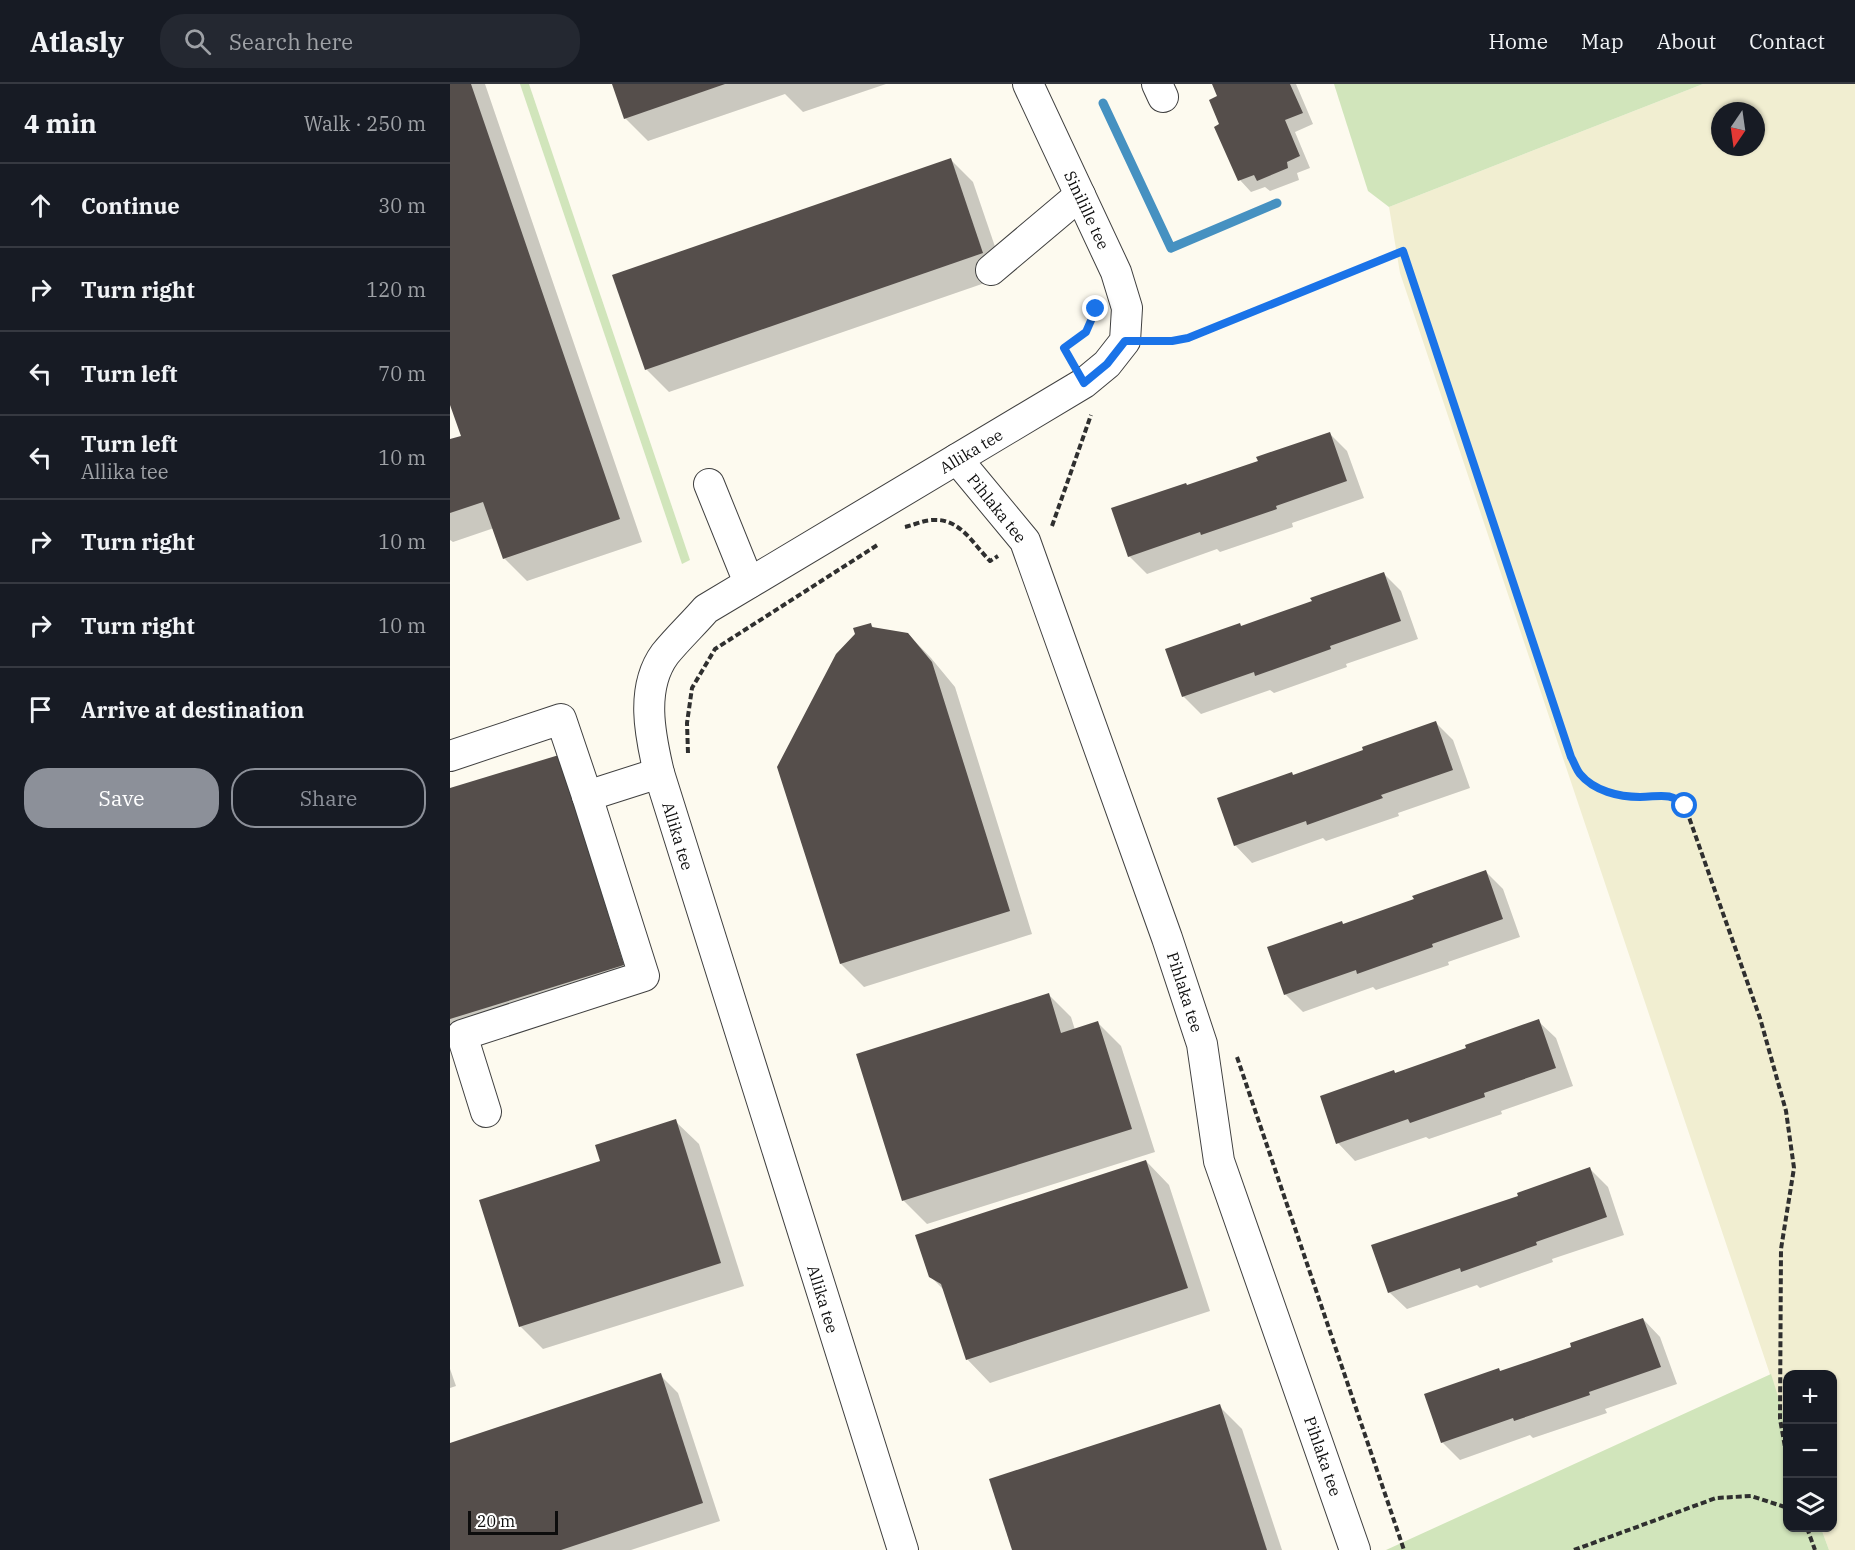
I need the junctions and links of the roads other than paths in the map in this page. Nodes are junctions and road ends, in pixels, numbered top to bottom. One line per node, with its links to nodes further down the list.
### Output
1 (1029, 84): 2 (street, Sinilille tee)
2 (1080, 195): 3 (street); 4 (street, Sinilille tee)
3 (992, 270)
4 (1125, 341): 5 (street, Allika tee)
5 (957, 459): 7 (street, Allika tee); 13 (street, Pihlaka tee)
6 (709, 484): 7 (street)
7 (749, 584): 9 (street, Allika tee)
8 (450, 756): 10 (street)
9 (659, 773): 10 (street); 12 (street, Allika tee)
10 (587, 796): 11 (street)
11 (486, 1112)
12 (903, 1550)
13 (1355, 1550)

